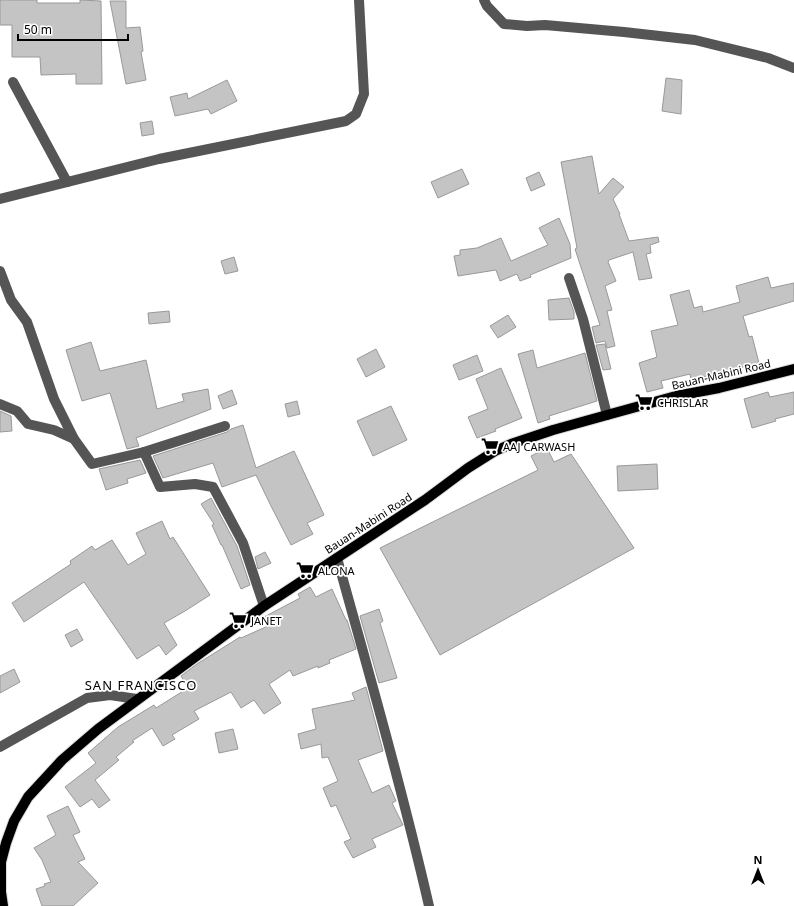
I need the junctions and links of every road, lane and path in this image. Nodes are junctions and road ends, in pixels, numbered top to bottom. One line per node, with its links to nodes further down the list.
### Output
1 (359, 0): 5 (street)
2 (484, 0): 3 (street)
3 (794, 68)
4 (13, 82): 5 (street)
5 (68, 182): 6 (street)
6 (0, 199)
7 (0, 271): 13 (street)
8 (569, 278): 11 (street)
9 (794, 369): 11 (main road, Bauan-Mabini Road)
10 (0, 404): 13 (street)
11 (607, 415): 15 (main road, Bauan-Mabini Road)
12 (225, 426): 14 (street)
13 (74, 439): 14 (street)
14 (144, 452): 16 (street)
15 (336, 558): 16 (main road, Bauan-Mabini Road); 20 (street)
16 (264, 606): 17 (main road, Bauan-Mabini Road)
17 (137, 699): 18 (street); 19 (main road, Bauan-Mabini Road)
18 (0, 747)
19 (3, 906)
20 (429, 906)

